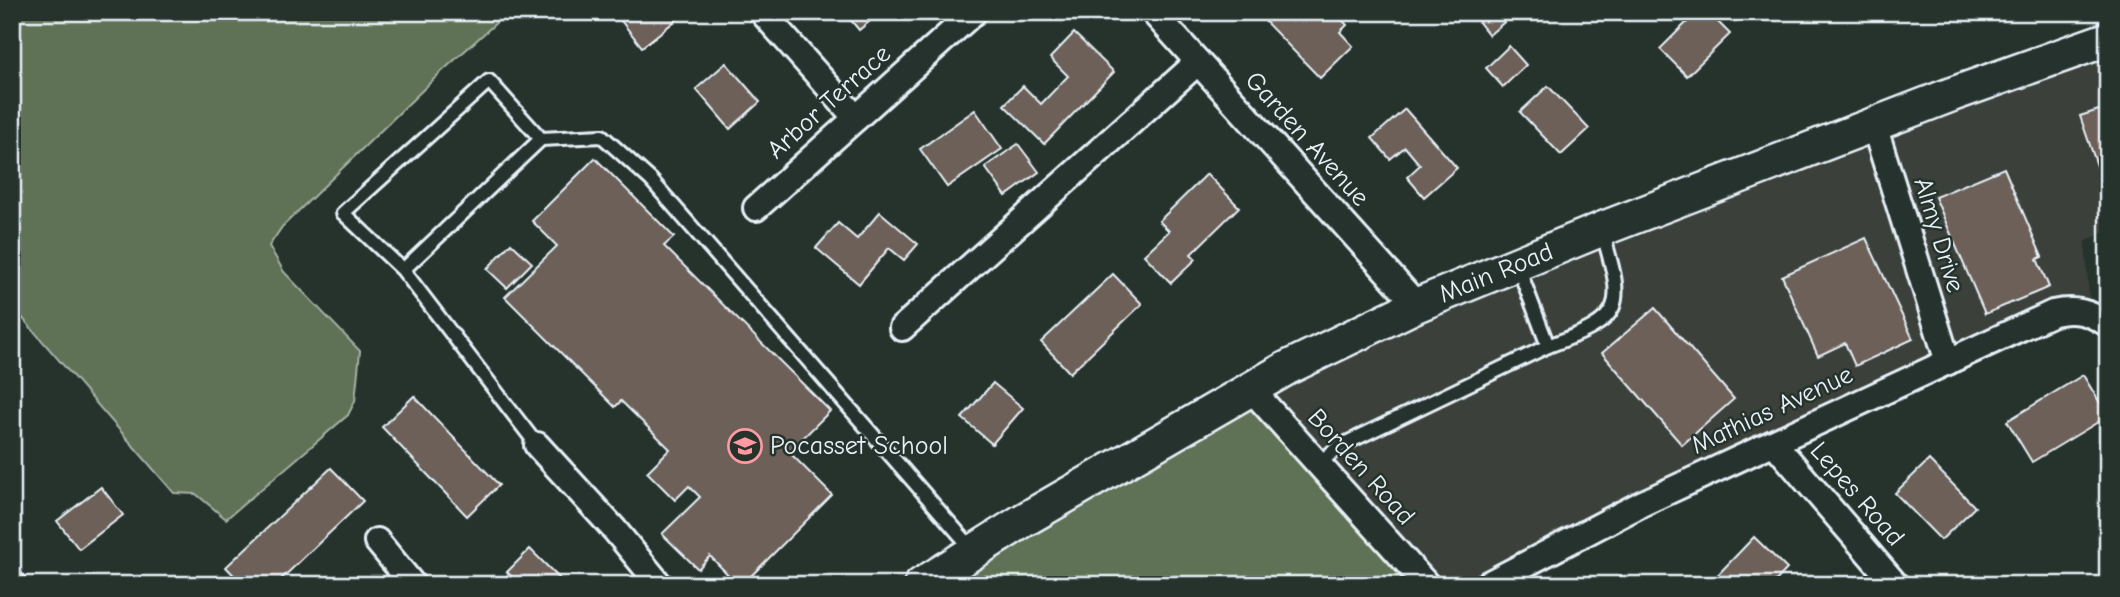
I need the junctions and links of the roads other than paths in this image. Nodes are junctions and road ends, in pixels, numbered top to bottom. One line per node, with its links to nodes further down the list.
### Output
1 (762, 12): 6 (street)
2 (974, 12): 6 (street, Arbor Terrace)
3 (1153, 12): 5 (street, Garden Avenue)
4 (2108, 40): 7 (main road, Main Road)
5 (1198, 62): 13 (street, Garden Avenue); 15 (street)
6 (856, 118): 9 (street, Arbor Terrace)
7 (1874, 125): 10 (main road, Main Road); 17 (street, Almy Drive)
8 (541, 139): 12 (lane); 12 (lane); 23 (lane)
9 (756, 208)
10 (1602, 229): 11 (main road, Main Road); 16 (lane)
11 (1517, 264): 13 (main road, Main Road); 16 (lane)
12 (403, 270): 20 (lane)
13 (1418, 305): 18 (main road, Main Road)
14 (2099, 318): 17 (street, Mathias Avenue)
15 (902, 328)
16 (1548, 346): 21 (lane)
17 (1948, 362): 19 (street, Mathias Avenue)
18 (1251, 389): 21 (street, Borden Road); 23 (main road, Main Road)
19 (1774, 443): 28 (street, Mathias Avenue); 29 (street, Lepes Road)
20 (537, 445): 25 (street)
21 (1318, 464): 27 (street, Borden Road)
22 (377, 541): 24 (street)
23 (974, 551): 26 (main road, Main Road)
24 (414, 585)
25 (660, 585)
26 (921, 585)
27 (1427, 585)
28 (1486, 585)
29 (1896, 585)

